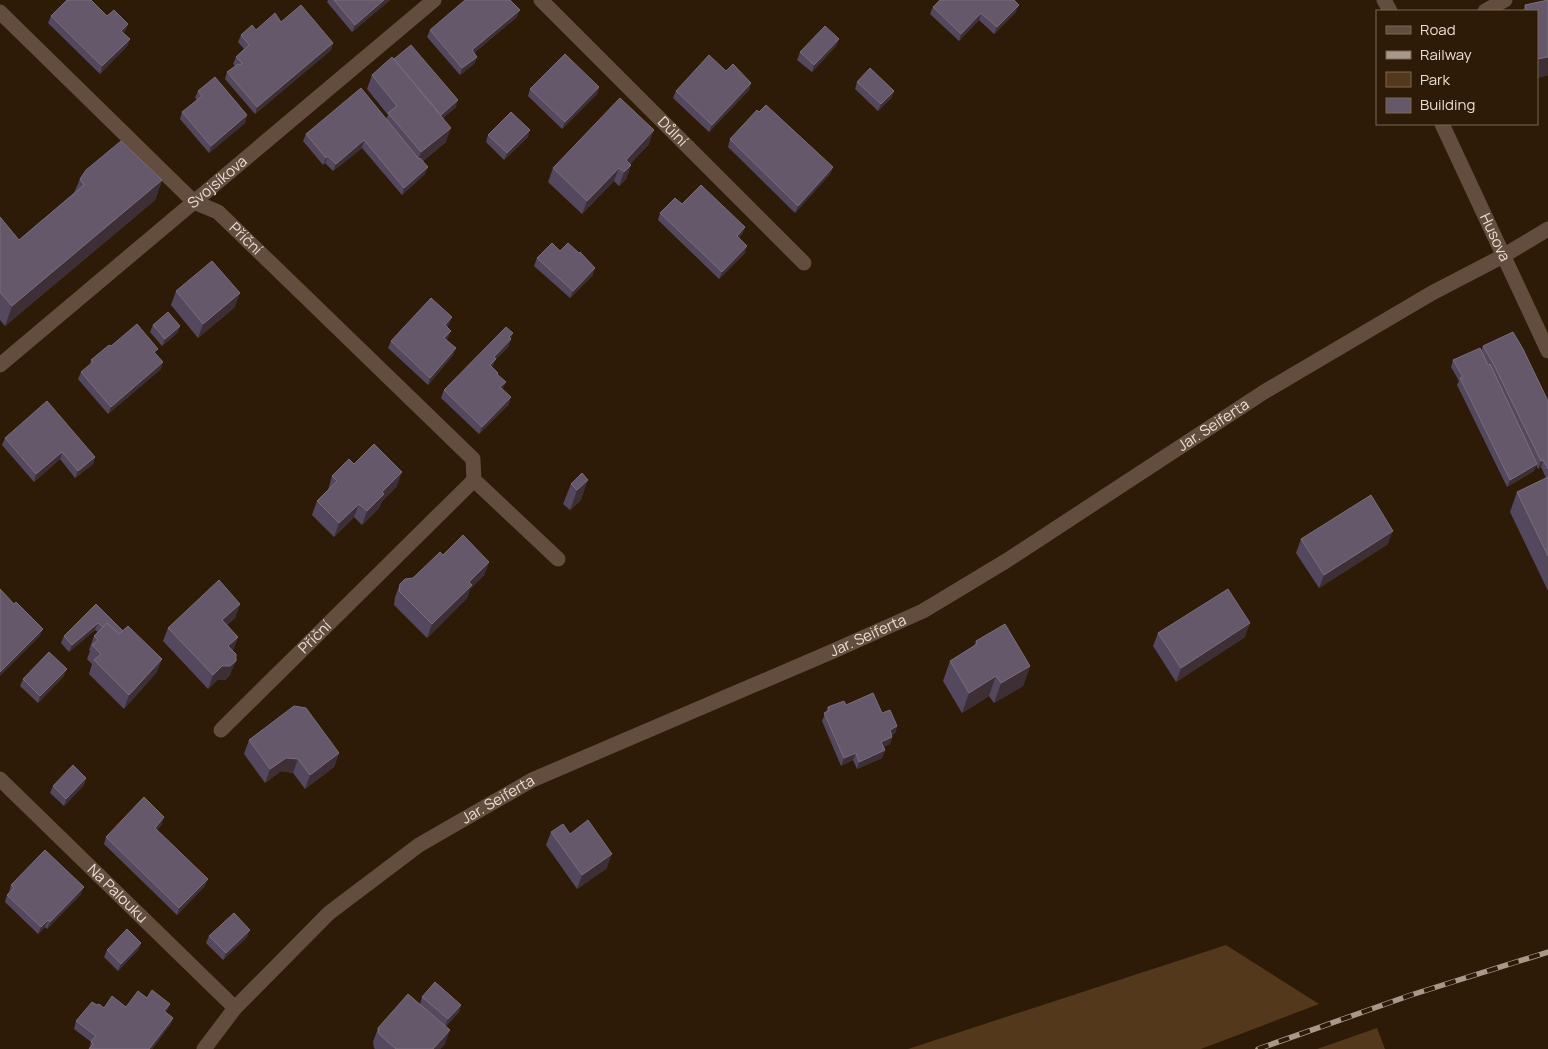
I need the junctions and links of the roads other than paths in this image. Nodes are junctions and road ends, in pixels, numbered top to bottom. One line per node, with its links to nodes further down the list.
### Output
1 (434, 0): 7 (street, Svojsíkova)
2 (541, 0): 10 (street, Důlní)
3 (1505, 0): 4 (street)
4 (1487, 10)
5 (0, 12): 7 (street, Příční)
6 (1442, 125): 9 (street, Husova)
7 (194, 202): 12 (street, Svojsíkova); 13 (street, Příční)
8 (1548, 229): 9 (street, Jar. Seiferta)
9 (1503, 256): 11 (street, Husova); 17 (street, Jar. Seiferta)
10 (804, 263)
11 (1548, 350)
12 (0, 365)
13 (474, 480): 14 (street); 15 (street, Příční)
14 (558, 559)
15 (221, 730)
16 (0, 779): 17 (street, Na Palouku)
17 (235, 1008): 18 (street, Jar. Seiferta)
18 (204, 1049)

